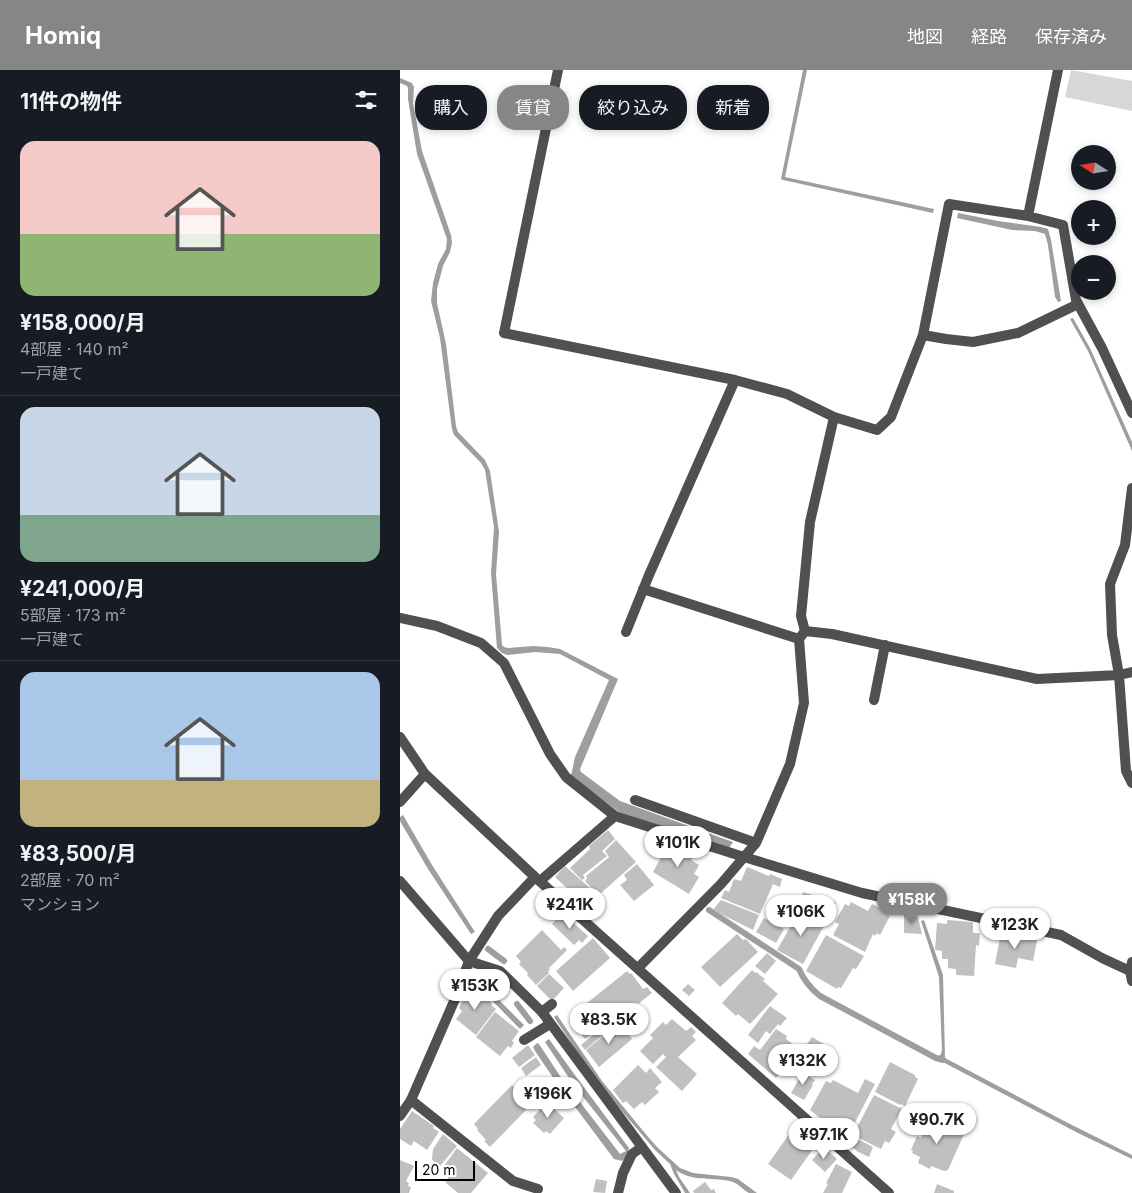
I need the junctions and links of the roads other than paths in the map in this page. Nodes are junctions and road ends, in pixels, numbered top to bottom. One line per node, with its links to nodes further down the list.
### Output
1 (558, 70): 6 (street)
2 (1058, 70): 3 (street)
3 (1028, 216): 4 (street); 5 (street)
4 (1078, 304): 5 (street); 7 (street)
5 (923, 335): 8 (street)
6 (735, 380): 8 (street); 10 (street)
7 (1132, 413)
8 (834, 417): 13 (street)
9 (1132, 488): 16 (street)
10 (643, 589): 12 (street); 13 (street)
11 (400, 618): 23 (street)
12 (626, 632)
13 (802, 635): 14 (street); 24 (street)
14 (885, 645): 16 (street); 17 (street)
15 (1132, 672): 16 (street)
16 (1119, 675): 20 (street)
17 (874, 700)
18 (400, 737): 19 (street)
19 (425, 774): 22 (street); 26 (street)
20 (1132, 783)
21 (636, 800): 24 (street)
22 (400, 802)
23 (615, 816): 25 (street); 26 (street)
24 (756, 843): 25 (street)
25 (744, 857): 29 (street); 30 (street)
26 (538, 879): 28 (street); 29 (street)
27 (400, 881): 28 (street)
28 (469, 961): 32 (street); 35 (street)
29 (638, 968): 41 (street)
30 (1131, 971)
31 (552, 1004): 32 (street)
32 (542, 1012): 33 (street)
33 (550, 1024): 34 (street); 37 (street)
34 (524, 1040)
35 (411, 1100): 36 (street); 38 (street)
36 (400, 1116)
37 (642, 1147): 39 (street); 40 (street)
38 (538, 1189)
39 (618, 1193)
40 (676, 1193)
41 (889, 1193)

